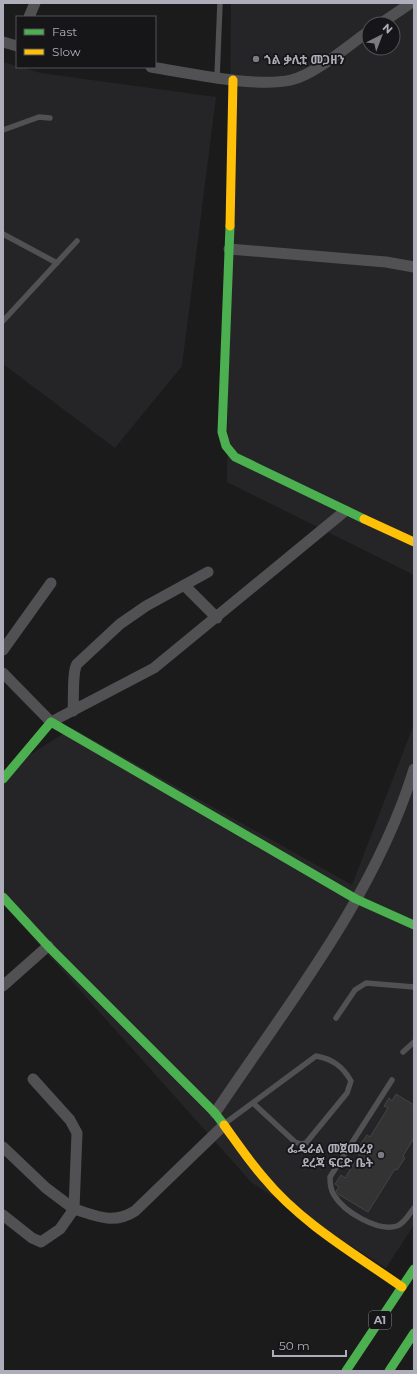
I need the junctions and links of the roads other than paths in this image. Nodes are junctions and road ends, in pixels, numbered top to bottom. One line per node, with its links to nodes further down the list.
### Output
1 (35, 3): 4 (street)
2 (220, 3): 10 (lane)
3 (410, 3): 5 (street)
4 (29, 16)
5 (391, 16)
6 (361, 38): 11 (street)
7 (3, 42): 8 (street)
8 (16, 46)
9 (156, 68): 10 (street)
10 (217, 77): 11 (street)
11 (233, 80): 16 (street)
12 (50, 118): 13 (lane)
13 (3, 130)
14 (3, 234): 17 (lane)
15 (77, 241): 17 (lane)
16 (229, 249): 18 (street); 20 (street)
17 (57, 264): 19 (lane)
18 (414, 267)
19 (3, 321)
20 (345, 511): 21 (street); 25 (street)
21 (414, 542)
22 (208, 572): 24 (street)
23 (51, 583): 26 (street)
24 (184, 585): 25 (street); 28 (street)
25 (217, 618): 28 (street)
26 (3, 650)
27 (3, 673): 29 (street)
28 (73, 711): 29 (street)
29 (50, 722): 31 (street); 33 (street)
30 (414, 769): 33 (street)
31 (3, 779)
32 (3, 897): 35 (street)
33 (356, 899): 34 (street); 44 (street)
34 (414, 925)
35 (48, 946): 36 (street); 44 (street)
36 (3, 986)
37 (414, 987): 38 (lane)
38 (336, 1018)
39 (414, 1042): 40 (lane)
40 (403, 1052)
41 (33, 1079): 48 (street)
42 (392, 1080): 47 (lane)
43 (253, 1103): 43 (lane); 45 (lane)
44 (214, 1113): 45 (street)
45 (224, 1125): 48 (street); 51 (street)
46 (3, 1147): 48 (street)
47 (414, 1208)
48 (74, 1209): 49 (street)
49 (3, 1215)
50 (414, 1270): 51 (street, A1)
51 (402, 1287): 53 (street, A1)
52 (414, 1333): 54 (street)
53 (346, 1371)
54 (389, 1371)

